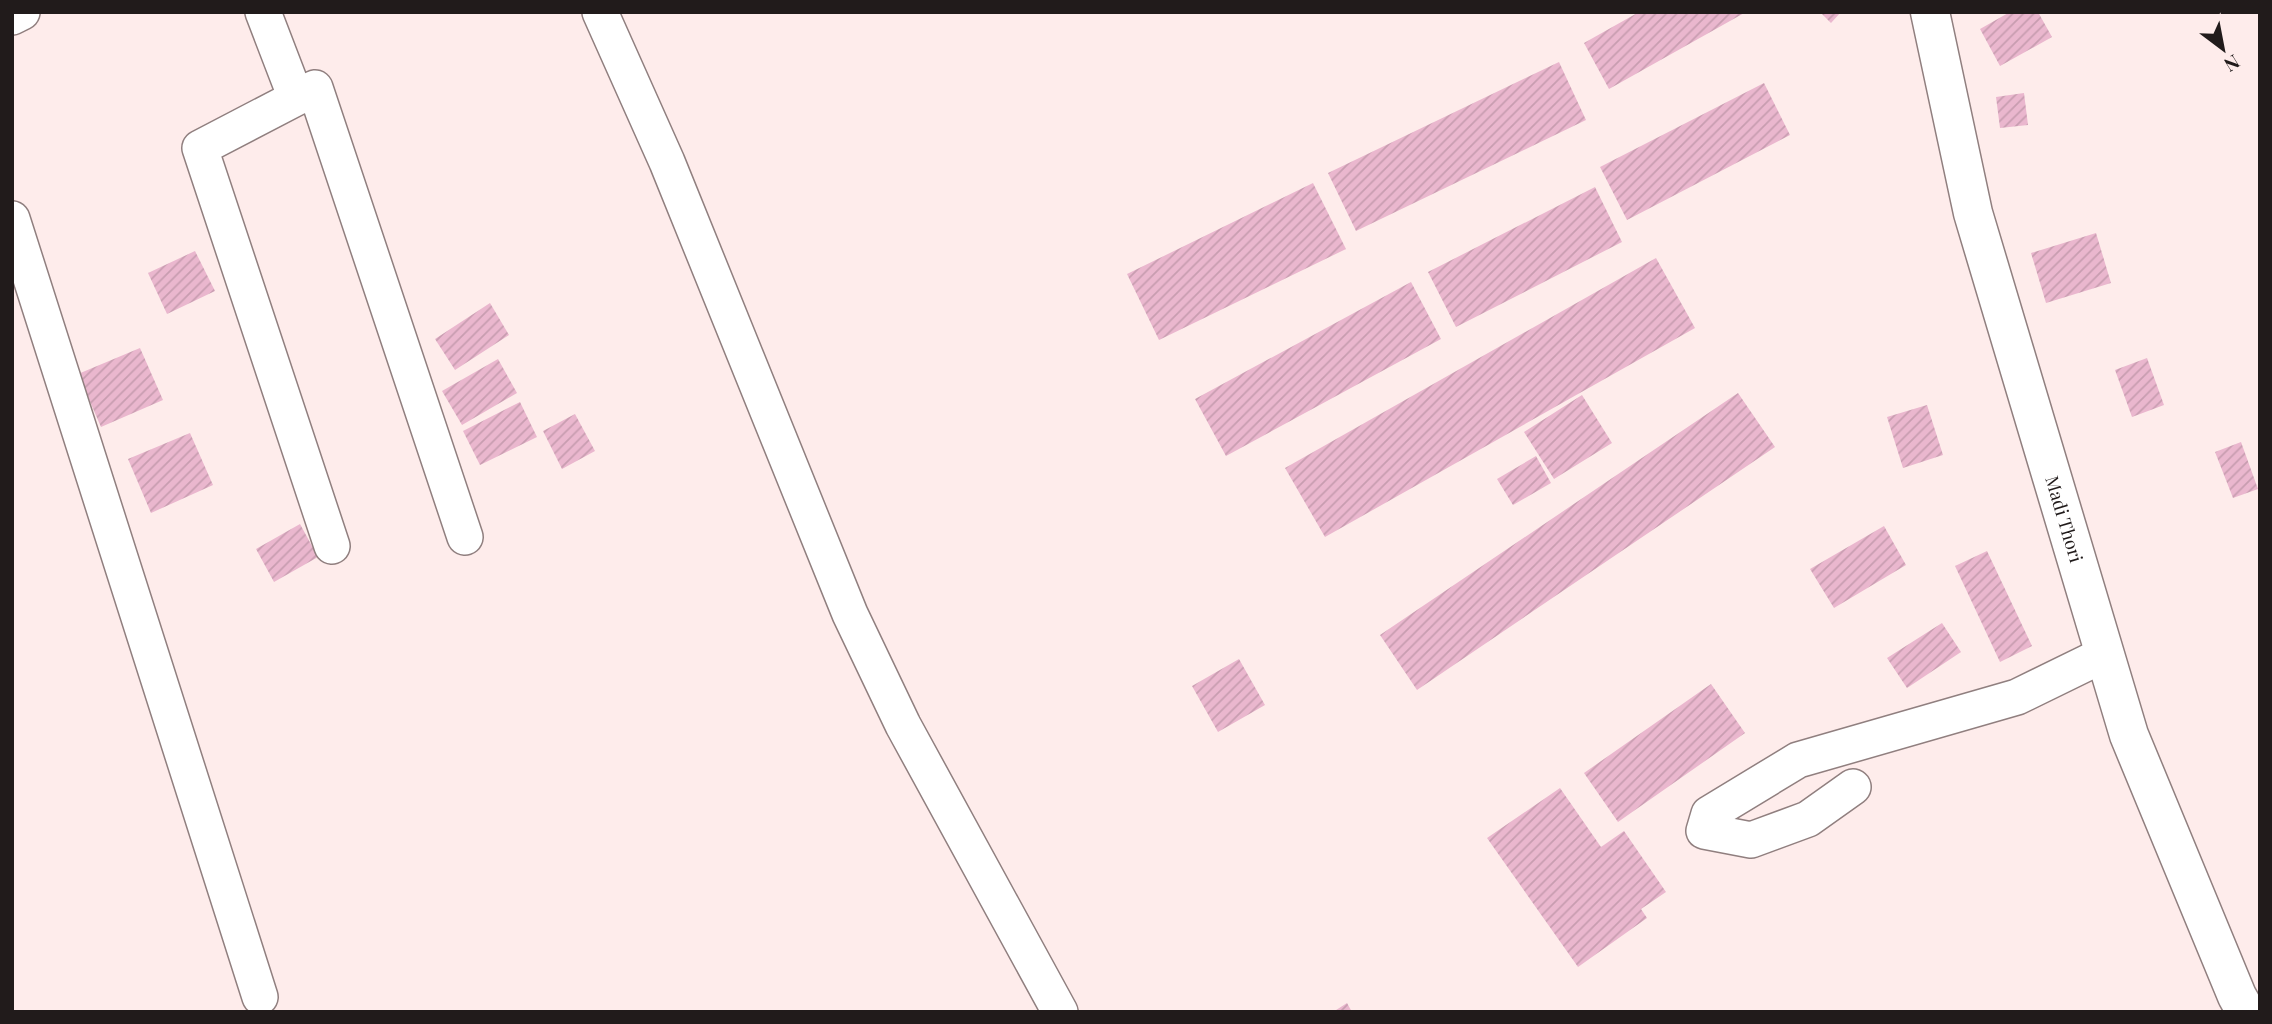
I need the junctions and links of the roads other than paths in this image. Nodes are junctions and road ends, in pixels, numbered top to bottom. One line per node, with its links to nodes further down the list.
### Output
1 (22, 12): 5 (street)
2 (263, 12): 6 (street)
3 (600, 12): 14 (street)
4 (1930, 12): 10 (main road, Madi Thori)
5 (12, 18)
6 (296, 98): 8 (street); 9 (street)
7 (12, 219): 12 (street)
8 (465, 537)
9 (332, 546)
10 (2105, 654): 11 (street); 15 (main road, Madi Thori)
11 (1853, 787)
12 (260, 997)
13 (2260, 1006): 15 (street)
14 (1060, 1012)
15 (2248, 1012)

